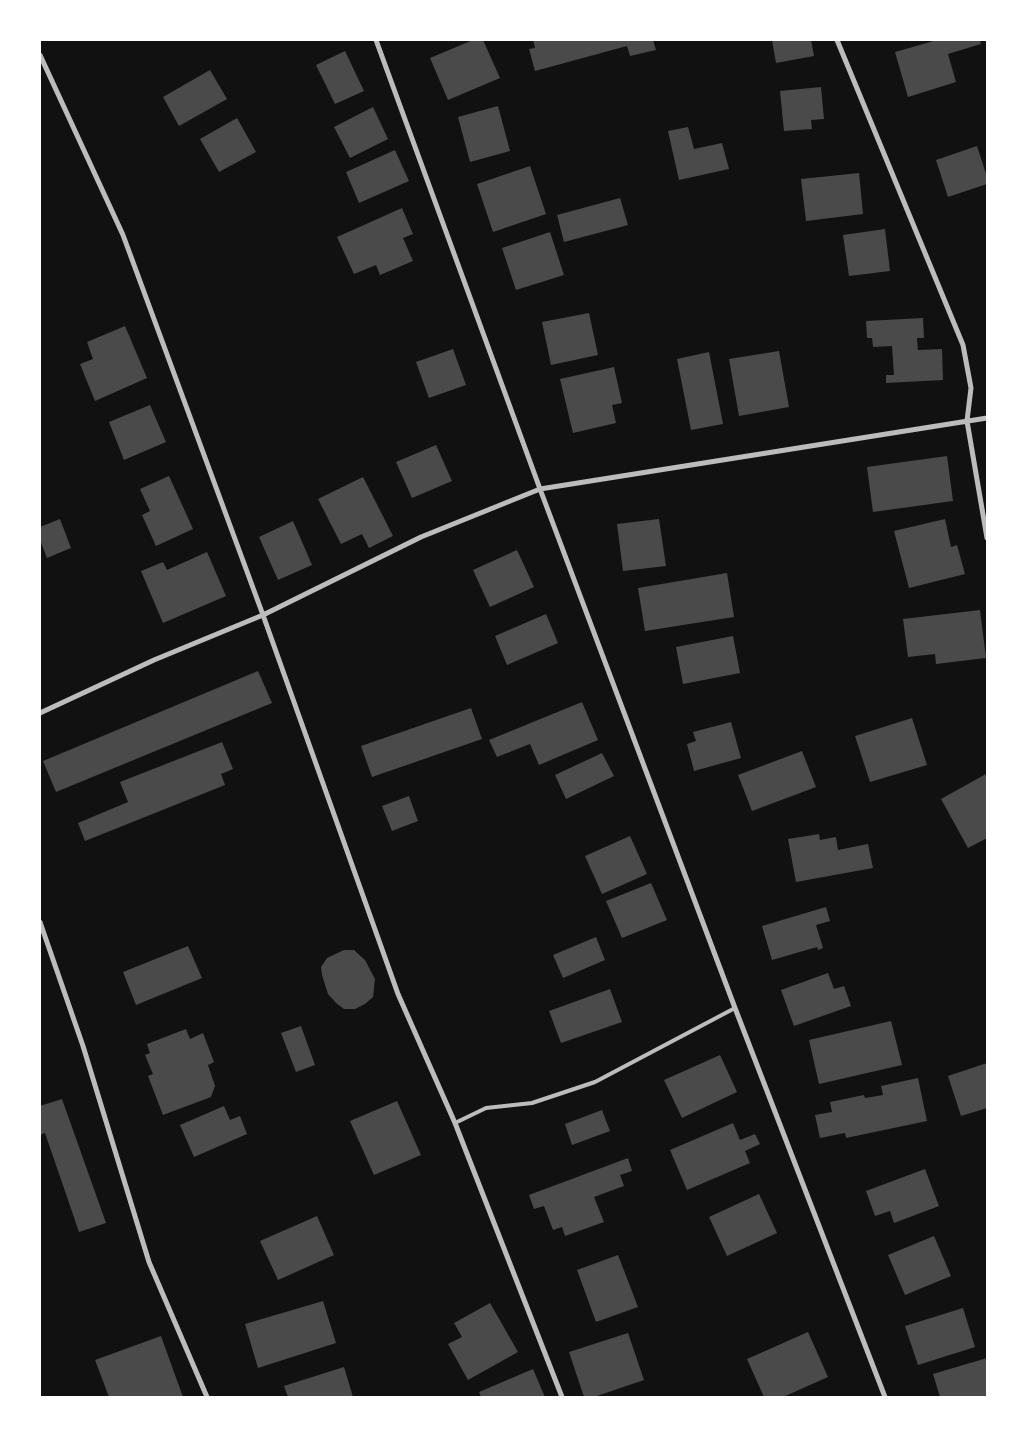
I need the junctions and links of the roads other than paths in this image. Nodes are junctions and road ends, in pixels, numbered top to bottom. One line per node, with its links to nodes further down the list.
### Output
1 (376, 40): 6 (street)
2 (837, 40): 5 (street)
3 (40, 56): 8 (street)
4 (987, 418): 5 (street)
5 (967, 421): 6 (street); 7 (street)
6 (540, 489): 8 (street); 11 (street)
7 (987, 538)
8 (263, 616): 9 (street); 12 (street)
9 (40, 713)
10 (40, 922): 13 (street)
11 (735, 1008): 12 (lane); 15 (street)
12 (455, 1123): 14 (street)
13 (206, 1397)
14 (562, 1397)
15 (885, 1397)

